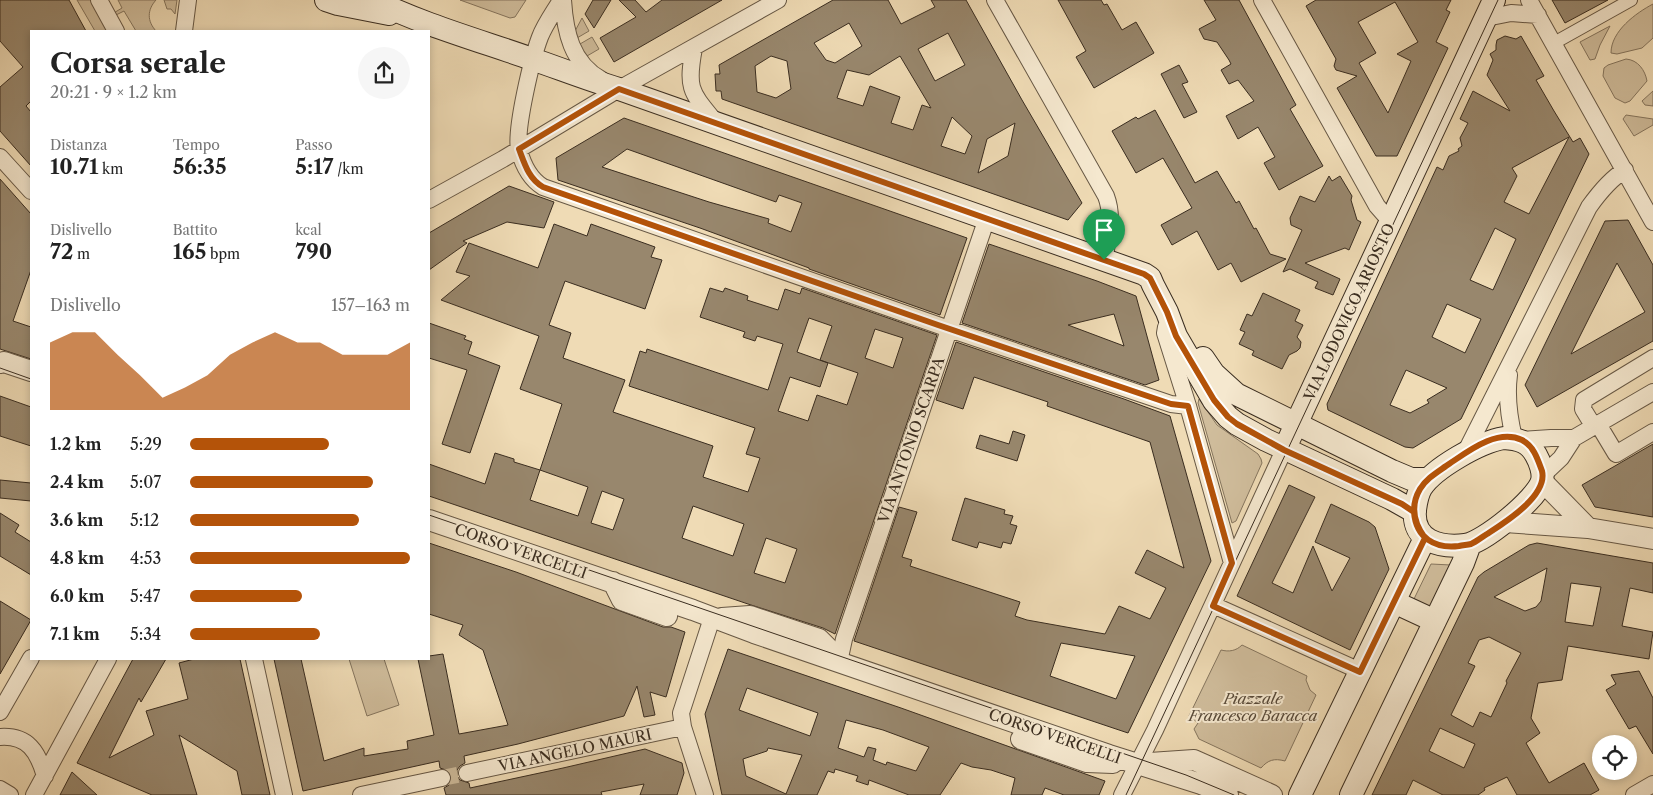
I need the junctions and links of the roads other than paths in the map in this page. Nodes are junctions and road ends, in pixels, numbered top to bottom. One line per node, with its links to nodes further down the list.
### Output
1 (99, 0): 14 (street)
2 (326, 0): 13 (main road)
3 (372, 0): 13 (main road)
4 (562, 0): 18 (street); 19 (street)
5 (778, 0): 17 (street)
6 (995, 0): 29 (street)
7 (1262, 0): 27 (street)
8 (1529, 0): 12 (street)
9 (1631, 0): 16 (street)
10 (187, 7): 15 (street)
11 (1490, 9): 12 (street); 27 (main road, VIA LODOVICO ARIOSTO)
12 (1538, 15): 16 (street)
13 (410, 18): 18 (main road)
14 (115, 30)
15 (184, 30)
16 (1554, 43): 23 (street)
17 (694, 48): 19 (street); 20 (street)
18 (533, 59): 19 (main road); 21 (street)
19 (619, 89): 20 (main road); 21 (street)
20 (717, 124): 26 (main road)
21 (519, 149): 25 (street); 31 (street)
22 (0, 157): 24 (street)
23 (1625, 170): 28 (street); 34 (street)
24 (30, 190)
25 (430, 199)
26 (987, 218): 29 (main road); 31 (street, VIA ANTONIO SCARPA)
27 (1391, 222): 40 (main road, VIA LODOVICO ARIOSTO)
28 (1653, 222)
29 (1104, 260): 30 (main road)
30 (1167, 312): 39 (street); 40 (main road); 45 (main road)
31 (949, 329): 39 (street); 64 (street, VIA ANTONIO SCARPA)
32 (1653, 358): 41 (street)
33 (0, 363): 36 (street)
34 (1510, 368): 44 (street); 46 (street)
35 (0, 371): 37 (street)
36 (30, 371)
37 (30, 382)
38 (1653, 392): 41 (street)
39 (1188, 406): 56 (street)
40 (1296, 424): 45 (main road, VIA LODOVICO ARIOSTO); 48 (main road)
41 (1596, 425): 42 (street); 43 (street)
42 (1653, 432)
43 (1574, 438): 44 (street); 47 (street)
44 (1518, 439): 46 (main road); 47 (main road)
45 (1284, 450): 49 (main road); 56 (street, VIA LODOVICO ARIOSTO)
46 (1465, 453): 48 (main road)
47 (1542, 478): 51 (main road); 52 (street)
48 (1428, 479): 49 (main road)
49 (1414, 512): 53 (main road)
50 (430, 520): 59 (street, CORSO VERCELLI)
51 (1505, 522): 52 (street); 55 (main road)
52 (1588, 528): 54 (street)
53 (1425, 538): 55 (main road); 57 (main road)
54 (1653, 539)
55 (1470, 544): 60 (main road)
56 (1232, 563): 58 (street, VIA LODOVICO ARIOSTO)
57 (1394, 602): 60 (main road); 65 (main road)
58 (1213, 606): 65 (street); 69 (street)
59 (712, 618): 64 (street, CORSO VERCELLI); 67 (street)
60 (1435, 622): 83 (main road)
61 (30, 660): 66 (street)
62 (107, 660): 74 (street)
63 (254, 660): 78 (street)
64 (839, 662): 69 (street, CORSO VERCELLI)
65 (1360, 672): 75 (main road)
66 (0, 712)
67 (683, 726): 70 (street, VIA ANGELO MAURI); 76 (street)
68 (0, 737): 74 (street)
69 (1137, 764): 80 (street); 81 (street); 82 (street)
70 (467, 773)
71 (442, 778): 79 (street)
72 (1653, 784): 84 (street)
73 (0, 788): 77 (street)
74 (39, 788)
75 (1308, 789)
76 (704, 794)
77 (10, 795)
78 (284, 795)
79 (361, 795)
80 (1122, 795)
81 (1228, 795)
82 (1272, 795)
83 (1351, 795)
84 (1634, 795)

